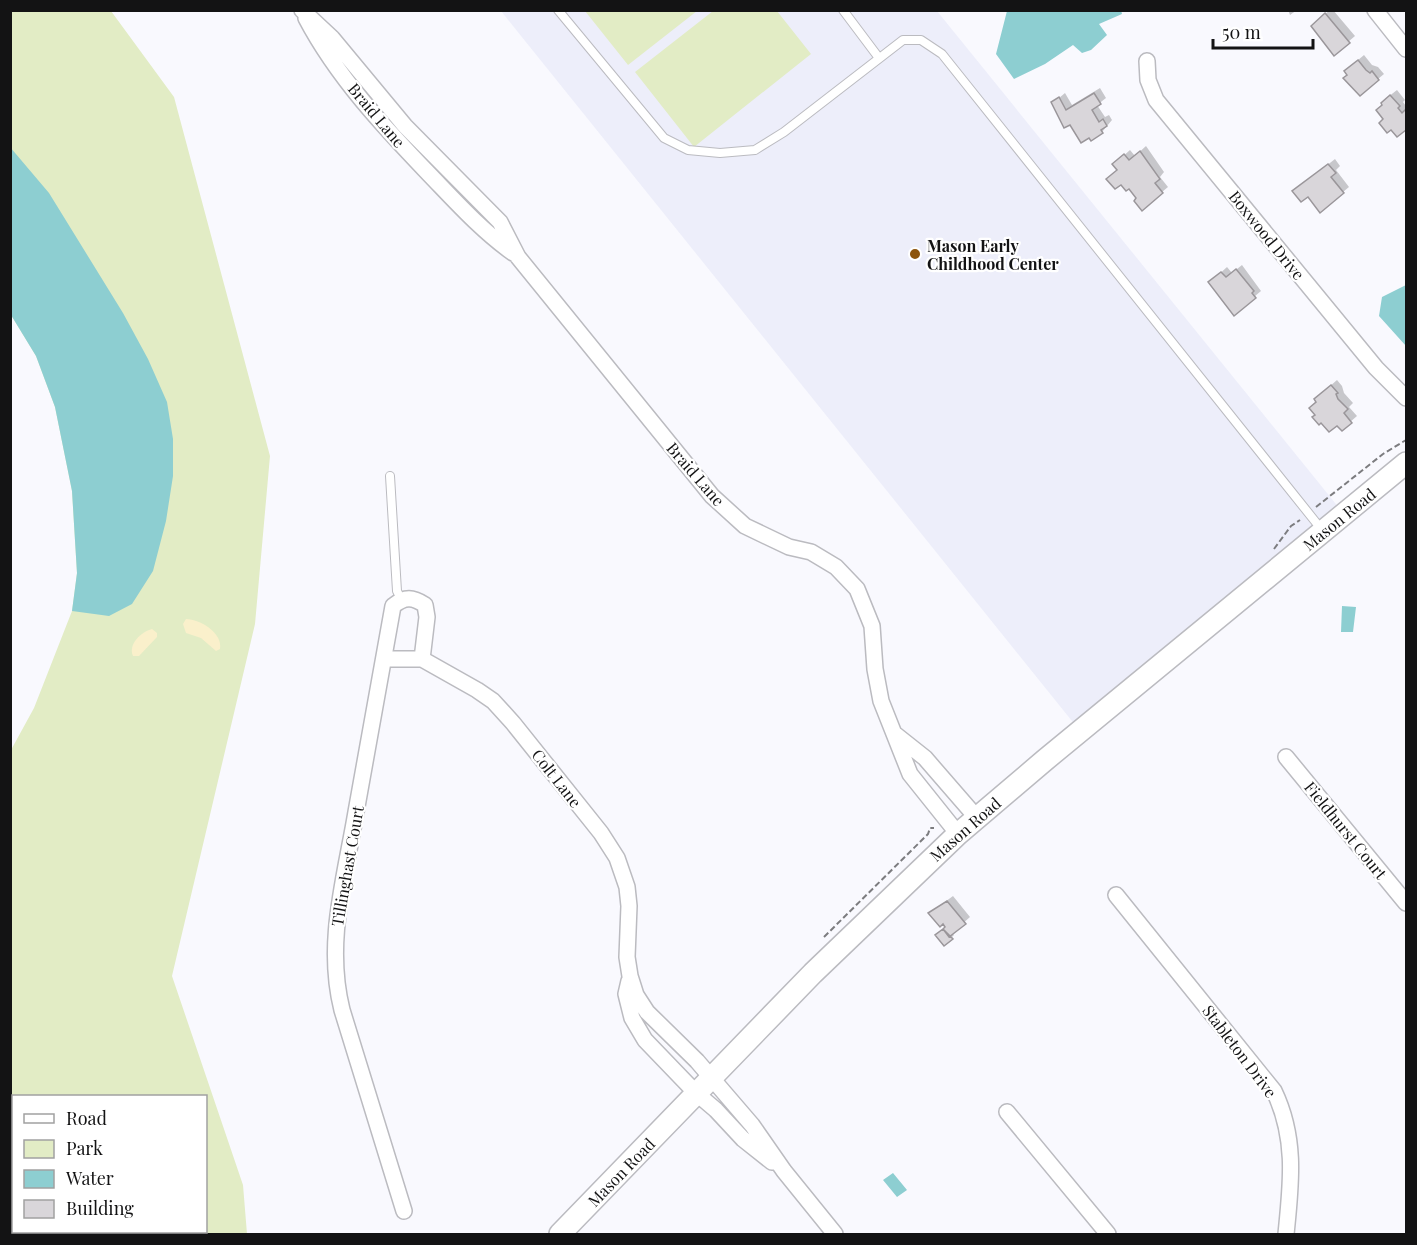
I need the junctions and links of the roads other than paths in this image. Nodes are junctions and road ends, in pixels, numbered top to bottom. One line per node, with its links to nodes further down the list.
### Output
1 (302, 10): 15 (street, Braid Lane)
2 (558, 10): 6 (lane)
3 (843, 10): 6 (lane)
4 (1375, 10): 5 (street)
5 (1407, 49)
6 (879, 58): 11 (lane)
7 (1147, 61): 8 (street, Boxwood Drive)
8 (1407, 398)
9 (1407, 463): 11 (main road, Mason Road)
10 (390, 476): 12 (lane)
11 (1323, 532): 17 (main road, Mason Road)
12 (401, 599): 13 (street, Tillinghast Court); 14 (street)
13 (384, 659): 14 (street, Colt Lane); 25 (street, Tillinghast Court)
14 (422, 660): 21 (street, Colt Lane)
15 (894, 733): 17 (street, Braid Lane); 18 (street, Braid Lane)
16 (1286, 757): 20 (street, Fieldhurst Court)
17 (976, 818): 18 (main road, Mason Road)
18 (958, 834): 22 (main road, Mason Road)
19 (1116, 896): 29 (street, Stableton Drive)
20 (1407, 903)
21 (630, 976): 22 (street, Colt Lane); 22 (street, Colt Lane)
22 (704, 1085): 24 (street); 24 (street); 26 (main road, Mason Road)
23 (1007, 1112): 28 (street)
24 (784, 1171): 27 (street)
25 (404, 1211)
26 (560, 1234)
27 (835, 1234)
28 (1108, 1234)
29 (1286, 1234)

